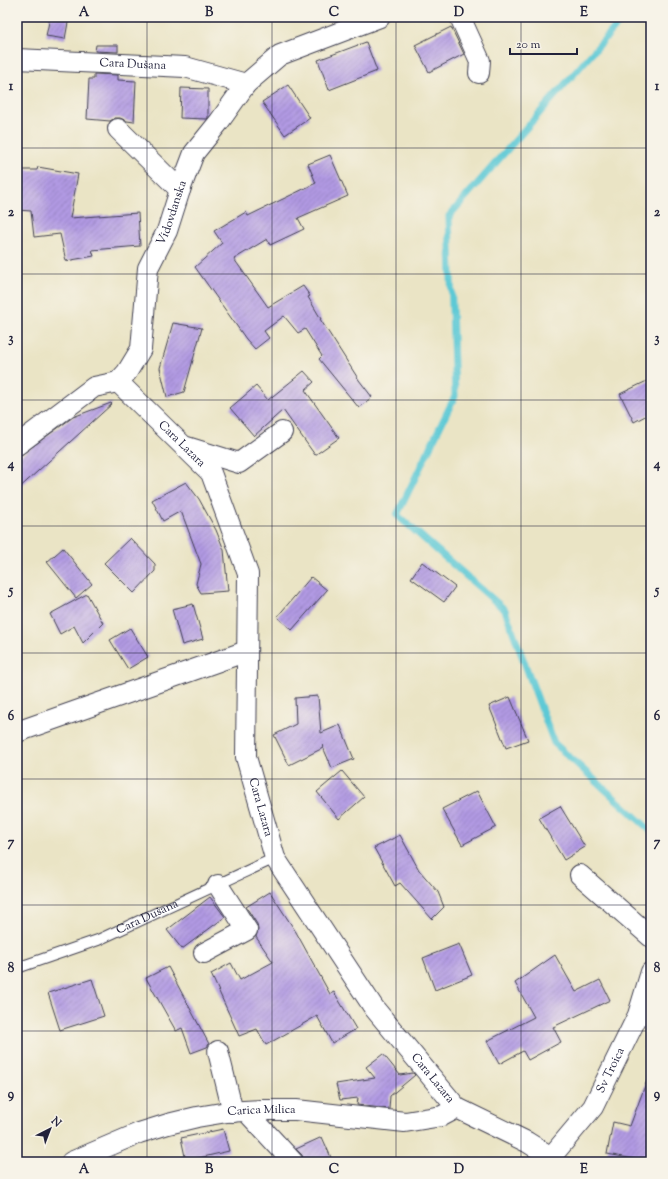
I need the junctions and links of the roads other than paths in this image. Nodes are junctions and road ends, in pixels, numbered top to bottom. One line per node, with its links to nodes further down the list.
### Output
1 (380, 17): 5 (street, Vidovdanska)
2 (460, 17): 4 (street)
3 (17, 59): 5 (street, Cara Dušana)
4 (479, 73)
5 (246, 84): 7 (street, Vidovdanska)
6 (118, 129): 7 (street)
7 (180, 190): 8 (street, Vidovdanska)
8 (118, 382): 10 (street); 11 (street, Cara Lazara)
9 (282, 432): 11 (street)
10 (17, 445)
11 (183, 445): 12 (street, Cara Lazara)
12 (247, 651): 13 (street); 14 (street, Cara Lazara)
13 (17, 732)
14 (275, 858): 16 (lane, Cara Dušana); 22 (street, Cara Lazara)
15 (580, 875): 17 (street)
16 (218, 884): 18 (street); 19 (lane, Cara Dušana)
17 (651, 936)
18 (204, 953)
19 (17, 968)
20 (651, 972): 24 (street, Sv Troica)
21 (218, 1051): 23 (street)
22 (457, 1108): 23 (street, Carica Milica); 24 (street, Cara Lazara)
23 (240, 1111): 25 (street, Carica Milica); 26 (street)
24 (552, 1160)
25 (71, 1162)
26 (293, 1162)

